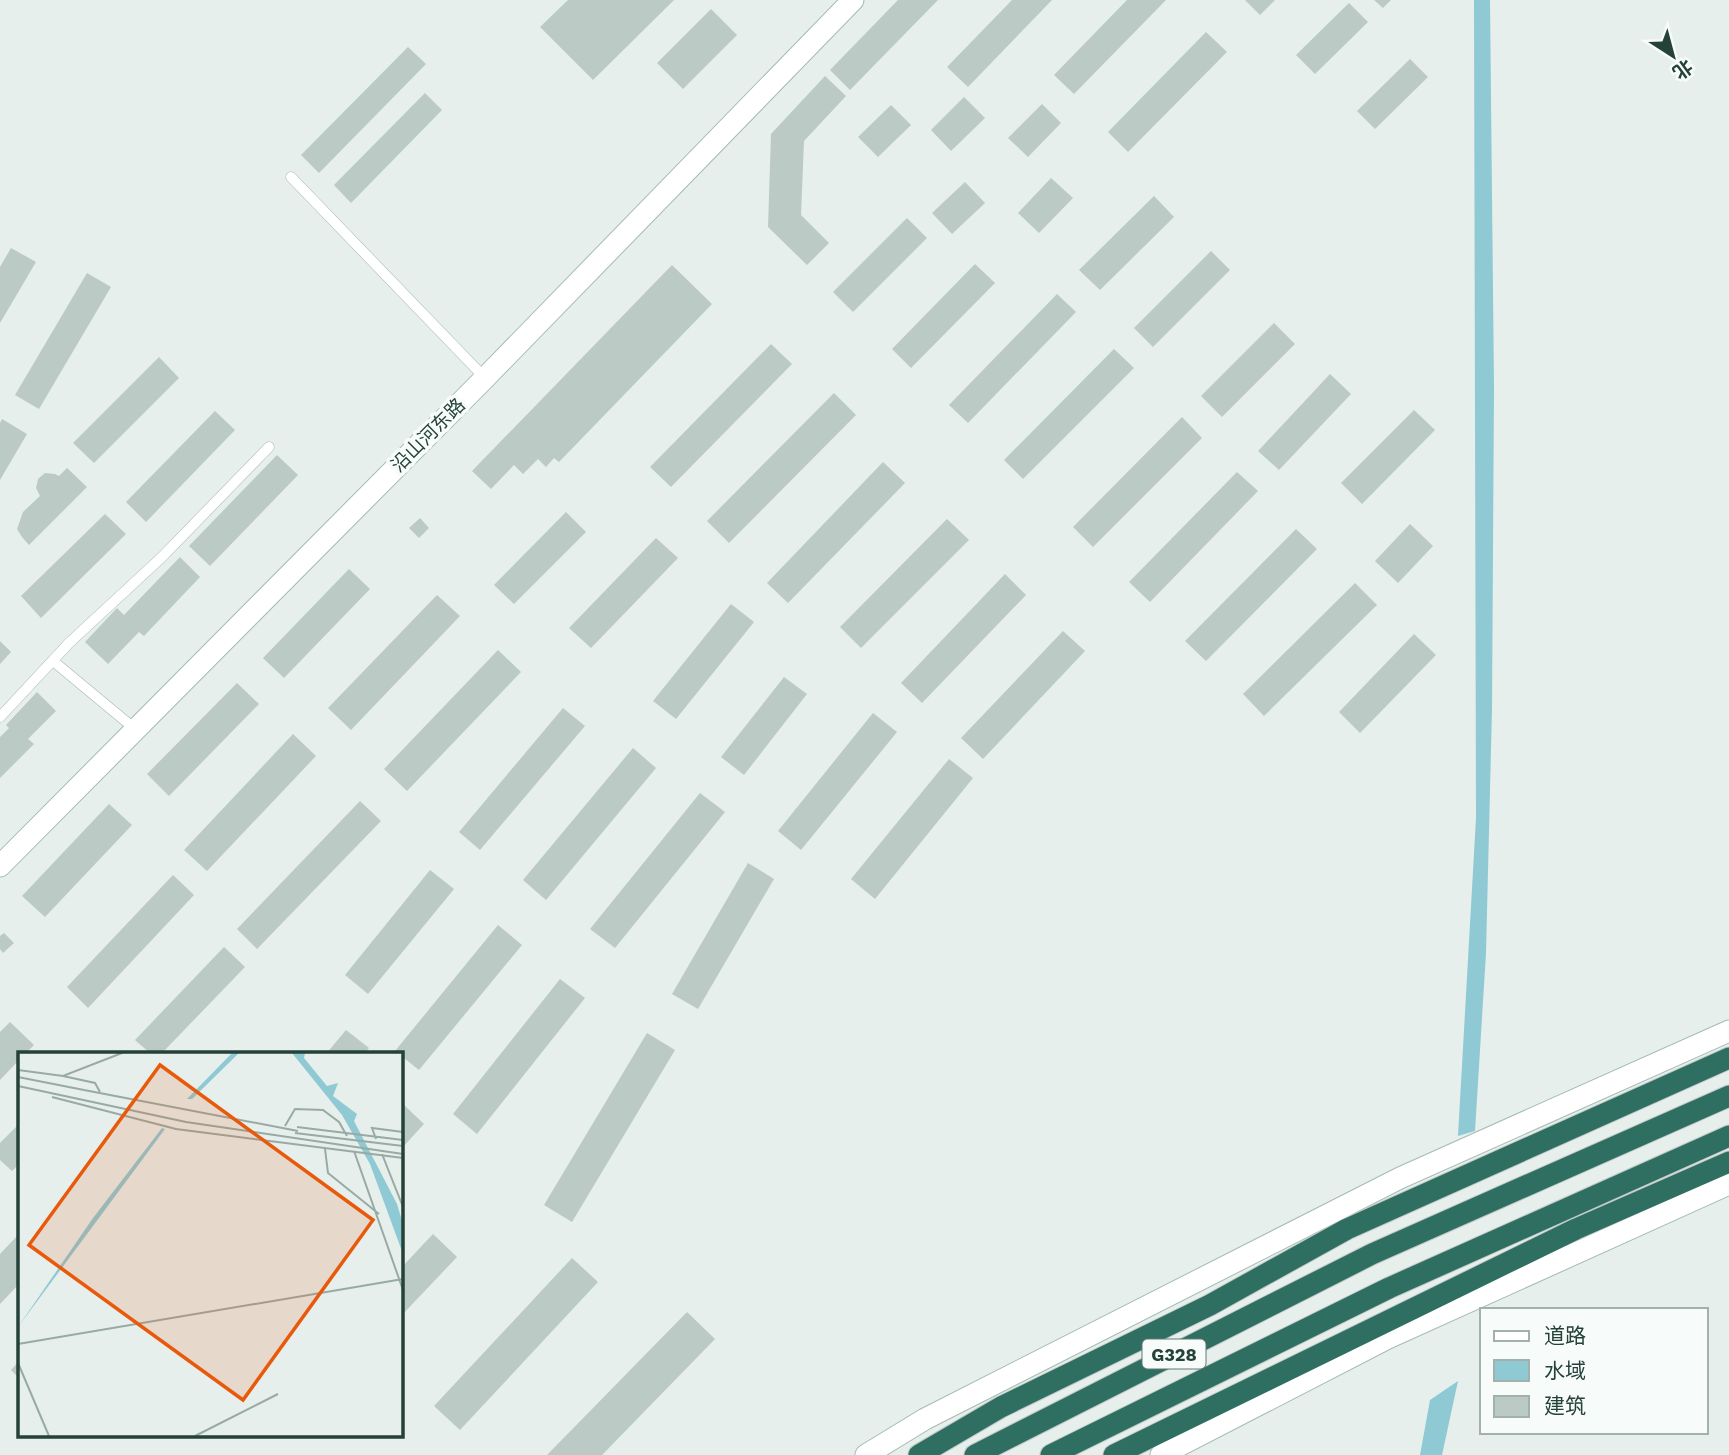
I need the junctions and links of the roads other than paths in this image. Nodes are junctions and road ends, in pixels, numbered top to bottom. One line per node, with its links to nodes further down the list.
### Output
1 (853, 0): 3 (street, 沿山河东路)
2 (291, 177): 3 (lane)
3 (485, 378): 7 (street, 沿山河东路)
4 (269, 447): 5 (lane)
5 (52, 661): 6 (lane); 7 (lane)
6 (0, 717)
7 (135, 729): 8 (street, 沿山河东路)
8 (0, 866)
9 (1729, 1031): 15 (street)
10 (1729, 1058): 16 (highway)
11 (1729, 1096): 17 (highway, G328)
12 (1729, 1136): 18 (highway, G328)
13 (1729, 1162): 19 (highway)
14 (1729, 1184): 20 (street)
15 (866, 1455)
16 (919, 1455)
17 (975, 1455)
18 (1051, 1455)
19 (1114, 1455)
20 (1161, 1455)

